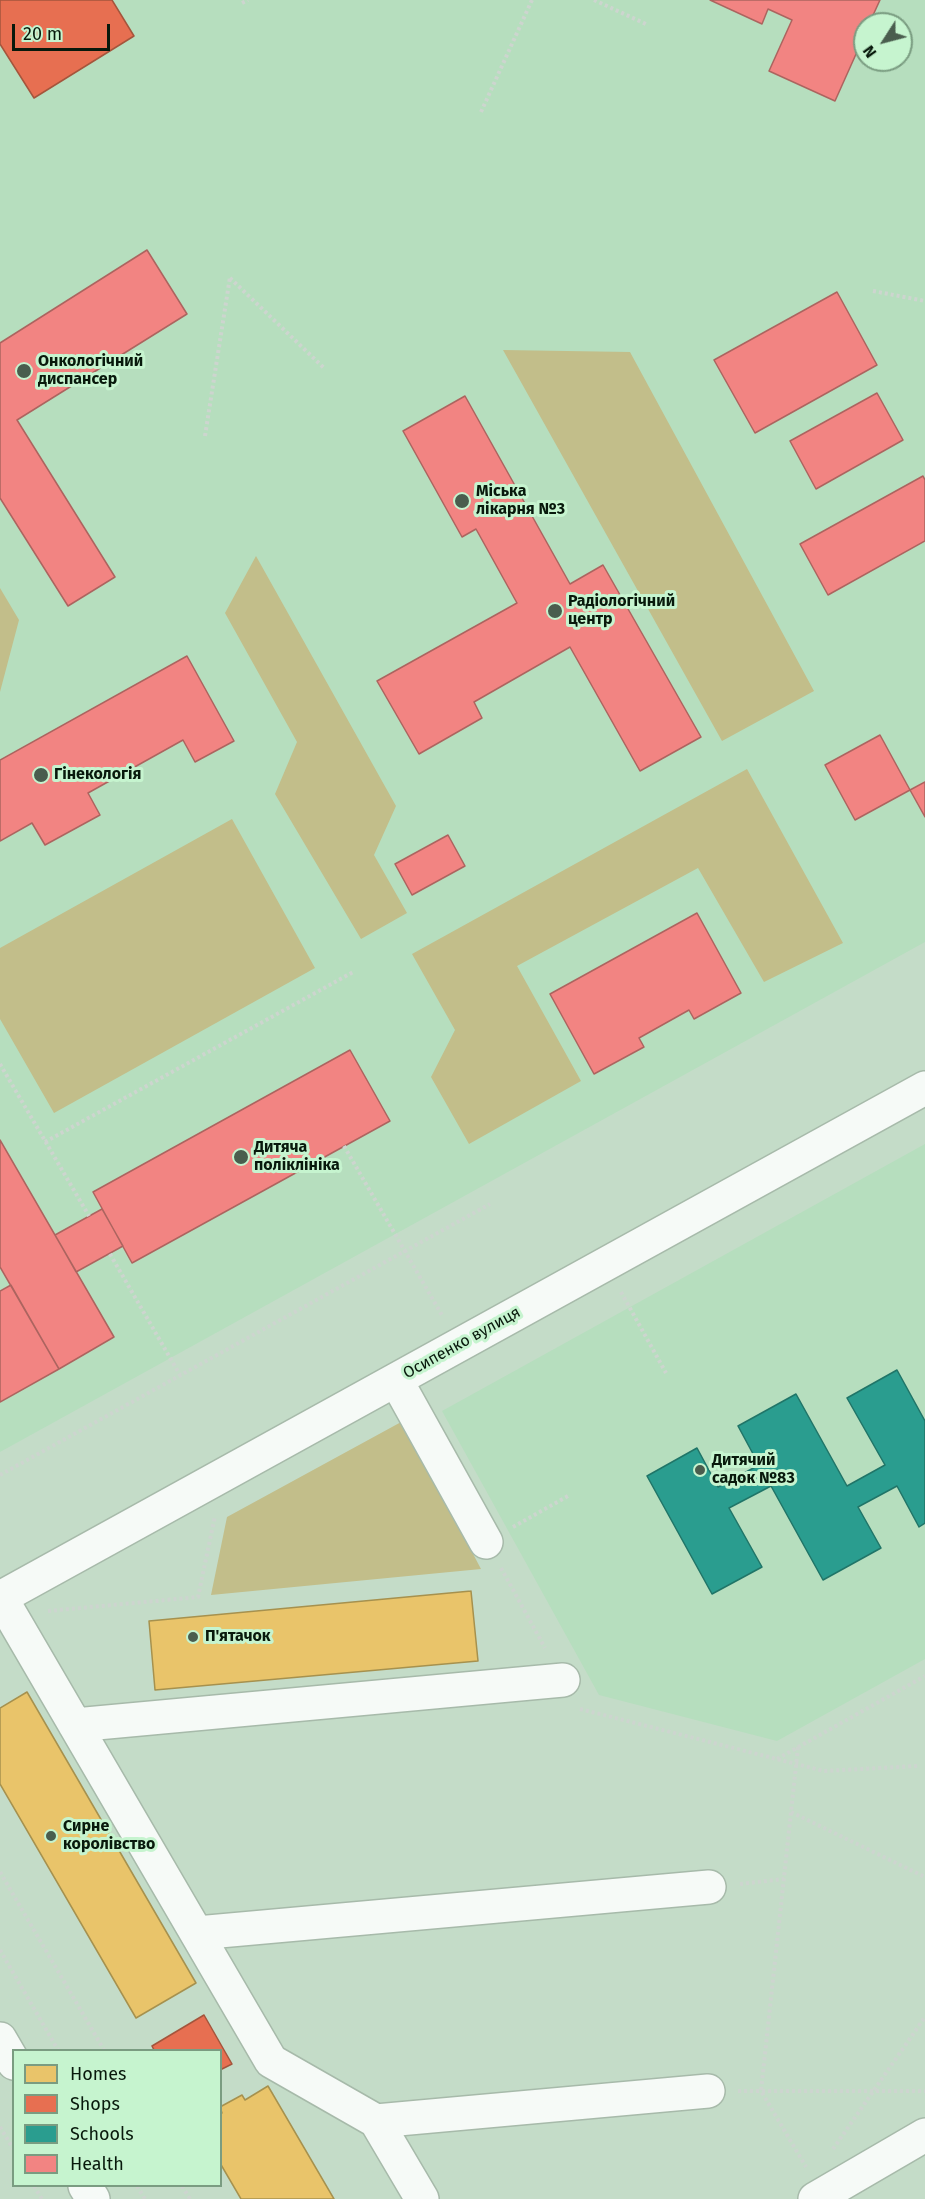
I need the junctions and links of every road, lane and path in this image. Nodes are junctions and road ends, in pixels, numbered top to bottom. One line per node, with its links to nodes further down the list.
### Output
1 (248, 0): 4 (path)
2 (532, 0): 6 (path)
3 (594, 0): 5 (path)
4 (242, 3)
5 (648, 25)
6 (481, 112)
7 (873, 291): 8 (path)
8 (925, 301)
9 (324, 368): 10 (path)
10 (205, 436)
11 (355, 971): 14 (path)
12 (0, 1064): 14 (path)
13 (925, 1088): 24 (main road, Осипенко вулиця)
14 (45, 1142): 17 (path)
15 (344, 1146): 18 (path)
16 (490, 1204): 18 (path)
17 (88, 1216)
18 (405, 1251): 21 (path); 23 (path)
19 (110, 1254): 23 (path)
20 (620, 1290): 22 (path)
21 (445, 1319)
22 (666, 1373)
23 (180, 1375): 25 (path)
24 (396, 1380): 28 (main road); 29 (main road, Осипенко вулиця)
25 (0, 1475)
26 (568, 1496): 28 (path)
27 (216, 1514): 30 (path)
28 (486, 1542): 32 (path)
29 (1, 1598): 33 (main road)
30 (38, 1611)
31 (925, 1676): 34 (path)
32 (570, 1694): 33 (main road); 35 (path)
33 (75, 1725): 43 (main road)
34 (798, 1747): 35 (path); 36 (path)
35 (776, 1759): 36 (path)
36 (796, 1764): 37 (path); 38 (path)
37 (918, 1766)
38 (791, 1812): 40 (path); 41 (path)
39 (0, 1872): 48 (path)
40 (925, 1877)
41 (784, 1880): 42 (path); 51 (path)
42 (709, 1887): 43 (main road)
43 (197, 1933): 54 (main road)
44 (0, 1950): 47 (path)
45 (925, 2017): 52 (path)
46 (0, 2039): 49 (main road)
47 (57, 2049)
48 (103, 2049)
49 (12, 2060)
50 (708, 2091): 51 (path); 54 (main road)
51 (761, 2091): 52 (path); 59 (path)
52 (873, 2091): 53 (path); 58 (path)
53 (925, 2091)
54 (376, 2121): 60 (main road)
55 (0, 2127): 57 (path)
56 (925, 2135): 59 (main road)
57 (12, 2147)
58 (826, 2158)
59 (811, 2184)
60 (422, 2199)

